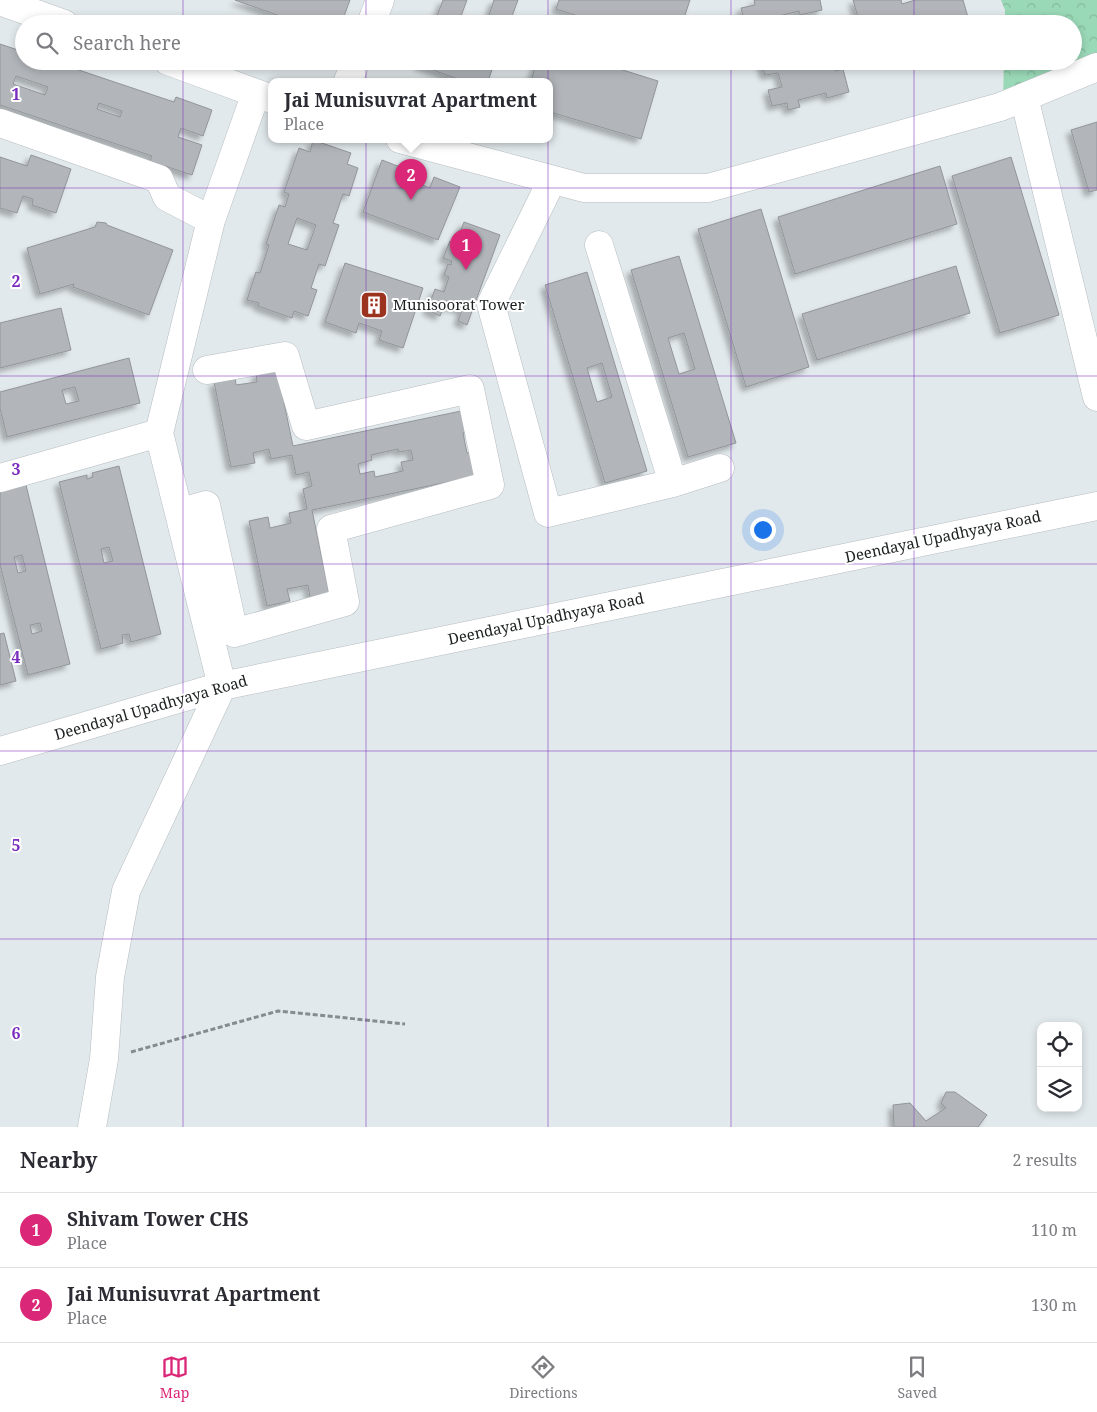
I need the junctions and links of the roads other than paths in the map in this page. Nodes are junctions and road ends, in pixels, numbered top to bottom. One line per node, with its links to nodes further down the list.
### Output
1 (380, 0): 4 (street)
2 (0, 1): 3 (street)
3 (39, 15)
4 (374, 15)
5 (1097, 67): 8 (street)
6 (193, 70): 7 (street)
7 (264, 96): 12 (street)
8 (1024, 97): 11 (street); 15 (street)
9 (0, 123): 12 (street)
10 (415, 143): 11 (street)
11 (552, 180): 19 (street)
12 (211, 220): 16 (street)
13 (599, 245): 19 (street)
14 (207, 370): 21 (street)
15 (1097, 397)
16 (159, 433): 18 (street); 21 (street)
17 (720, 468): 19 (street)
18 (0, 478)
19 (672, 483)
20 (1097, 506): 22 (street, Deendayal Upadhyaya Road)
21 (178, 512): 22 (street)
22 (222, 686): 23 (street, Deendayal Upadhyaya Road); 24 (street)
23 (0, 751)
24 (92, 1127)

